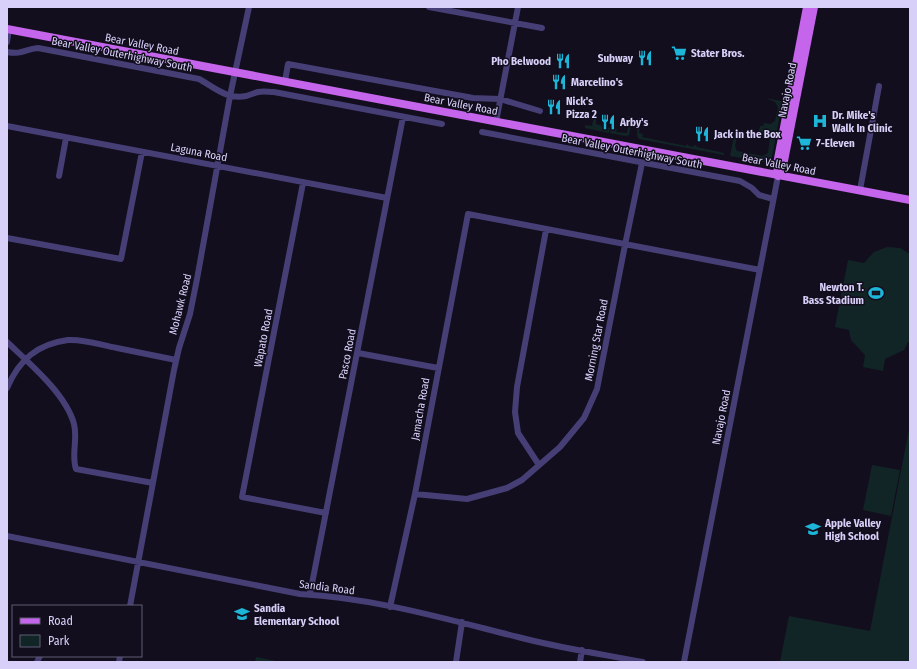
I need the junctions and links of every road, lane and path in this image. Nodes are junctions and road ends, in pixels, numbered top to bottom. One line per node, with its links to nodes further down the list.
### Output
1 (249, 7): 11 (street, Mohawk Road)
2 (429, 7): 6 (street)
3 (518, 7): 6 (street)
4 (807, 7): 27 (main road, Navajo Road)
5 (814, 7): 27 (main road, Navajo Road)
6 (514, 23): 7 (street); 15 (street)
7 (542, 28)
8 (8, 29): 9 (street); 11 (main road, Bear Valley Road)
9 (7, 42)
10 (7, 52): 14 (street, Bear Valley Outerhighway South)
11 (236, 73): 12 (main road, Bear Valley Road); 14 (street, Mohawk Road)
12 (285, 82): 15 (street); 18 (main road, Bear Valley Road)
13 (879, 86): 29 (street)
14 (230, 96): 17 (street); 25 (street, Mohawk Road)
15 (500, 99): 16 (street); 18 (street)
16 (540, 111)
17 (403, 117): 19 (street); 30 (street, Pasco Road)
18 (496, 122): 27 (main road, Bear Valley Road)
19 (442, 124)
20 (7, 126): 22 (street, Laguna Road)
21 (482, 132): 24 (street, Bear Valley Outerhighway South)
22 (66, 138): 23 (street, Laguna Road); 26 (street)
23 (142, 152): 25 (street, Laguna Road); 34 (street)
24 (642, 163): 31 (street, Bear Valley Outerhighway South); 35 (street, Morning Star Road)
25 (218, 166): 28 (street, Laguna Road); 40 (street, Mohawk Road)
26 (59, 176)
27 (778, 176): 29 (main road, Bear Valley Road); 31 (street, Navajo Road)
28 (303, 183): 30 (street, Laguna Road); 46 (street, Wapato Road)
29 (860, 190): 32 (main road, Bear Valley Road)
30 (388, 198): 38 (street, Pasco Road)
31 (773, 199): 36 (street, Navajo Road)
32 (910, 200)
33 (546, 230): 35 (street); 41 (street, Jamacha Road); 43 (street)
34 (7, 238)
35 (624, 245): 36 (street); 43 (street, Morning Star Road)
36 (760, 270): 57 (street, Navajo Road)
37 (7, 342): 39 (street)
38 (358, 353): 41 (street); 46 (street, Pasco Road)
39 (25, 359): 40 (street); 42 (street); 44 (street)
40 (176, 360): 44 (street, Mohawk Road)
41 (438, 368): 45 (street, Jamacha Road)
42 (7, 388)
43 (539, 465): 45 (street, Morning Star Road)
44 (154, 483): 48 (street, Mohawk Road)
45 (415, 494): 51 (street, Jamacha Road)
46 (326, 513): 49 (street, Pasco Road)
47 (7, 536): 48 (street, Sandia Road)
48 (138, 562): 49 (street, Sandia Road); 50 (street, Mohawk Road)
49 (310, 594): 51 (street, Sandia Road)
50 (130, 605)
51 (390, 607): 52 (street, Sandia Road)
52 (462, 622): 53 (street, Sandia Road); 54 (street)
53 (582, 650): 55 (street); 56 (street, Sandia Road)
54 (456, 662)
55 (580, 662)
56 (643, 662)
57 (684, 662)

